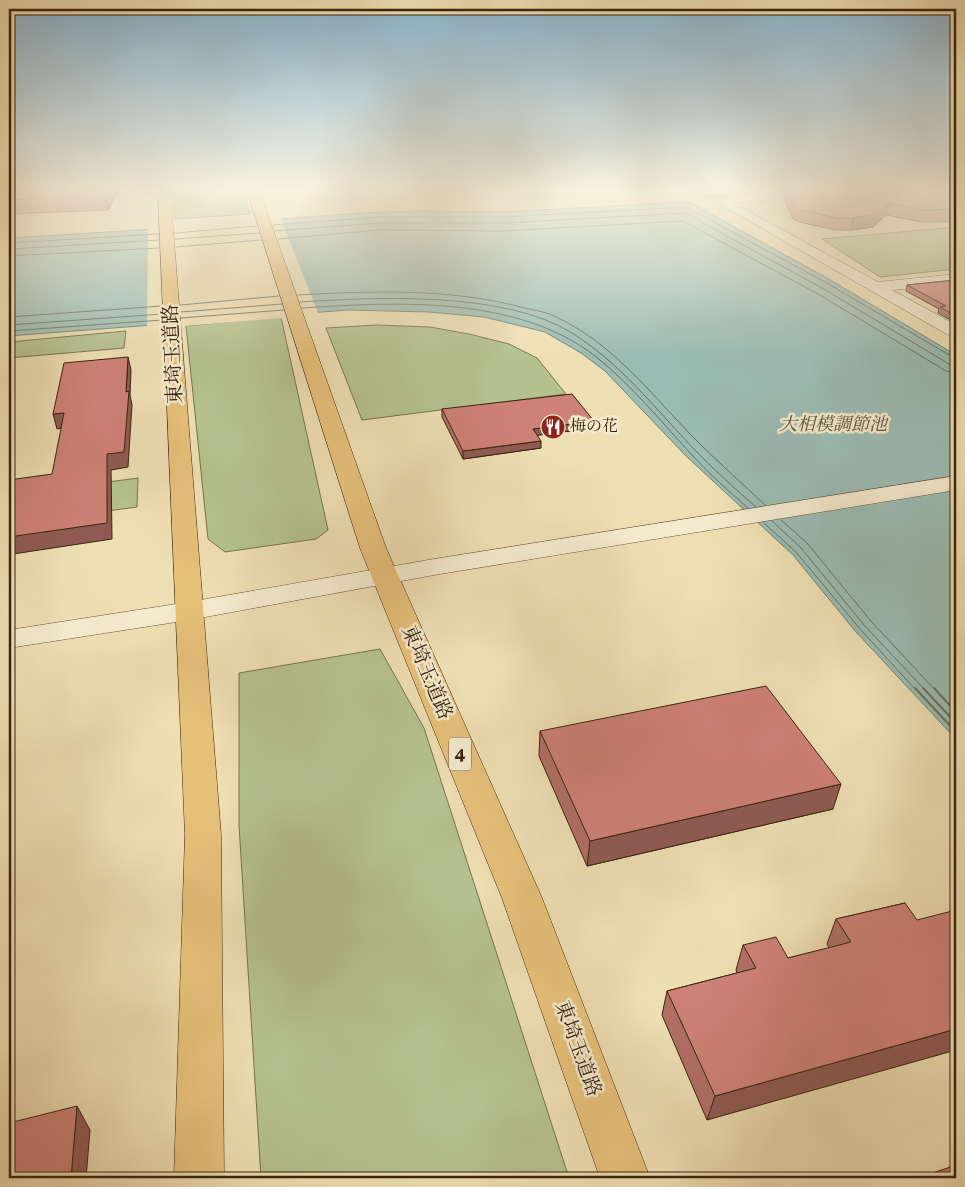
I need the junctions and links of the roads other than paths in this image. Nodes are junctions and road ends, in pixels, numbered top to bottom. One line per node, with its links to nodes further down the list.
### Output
1 (167, 245): 9 (highway, 東埼玉道路)
2 (272, 245): 8 (highway, 東埼玉道路 / 4)
3 (801, 245): 5 (street)
4 (956, 279): 5 (street)
5 (876, 287): 6 (street)
6 (954, 329)
7 (956, 483): 8 (street)
8 (385, 577): 9 (street); 12 (highway, 東埼玉道路 / 4)
9 (189, 612): 10 (street); 11 (highway, 東埼玉道路)
10 (9, 639)
11 (200, 1178)
12 (625, 1178)

